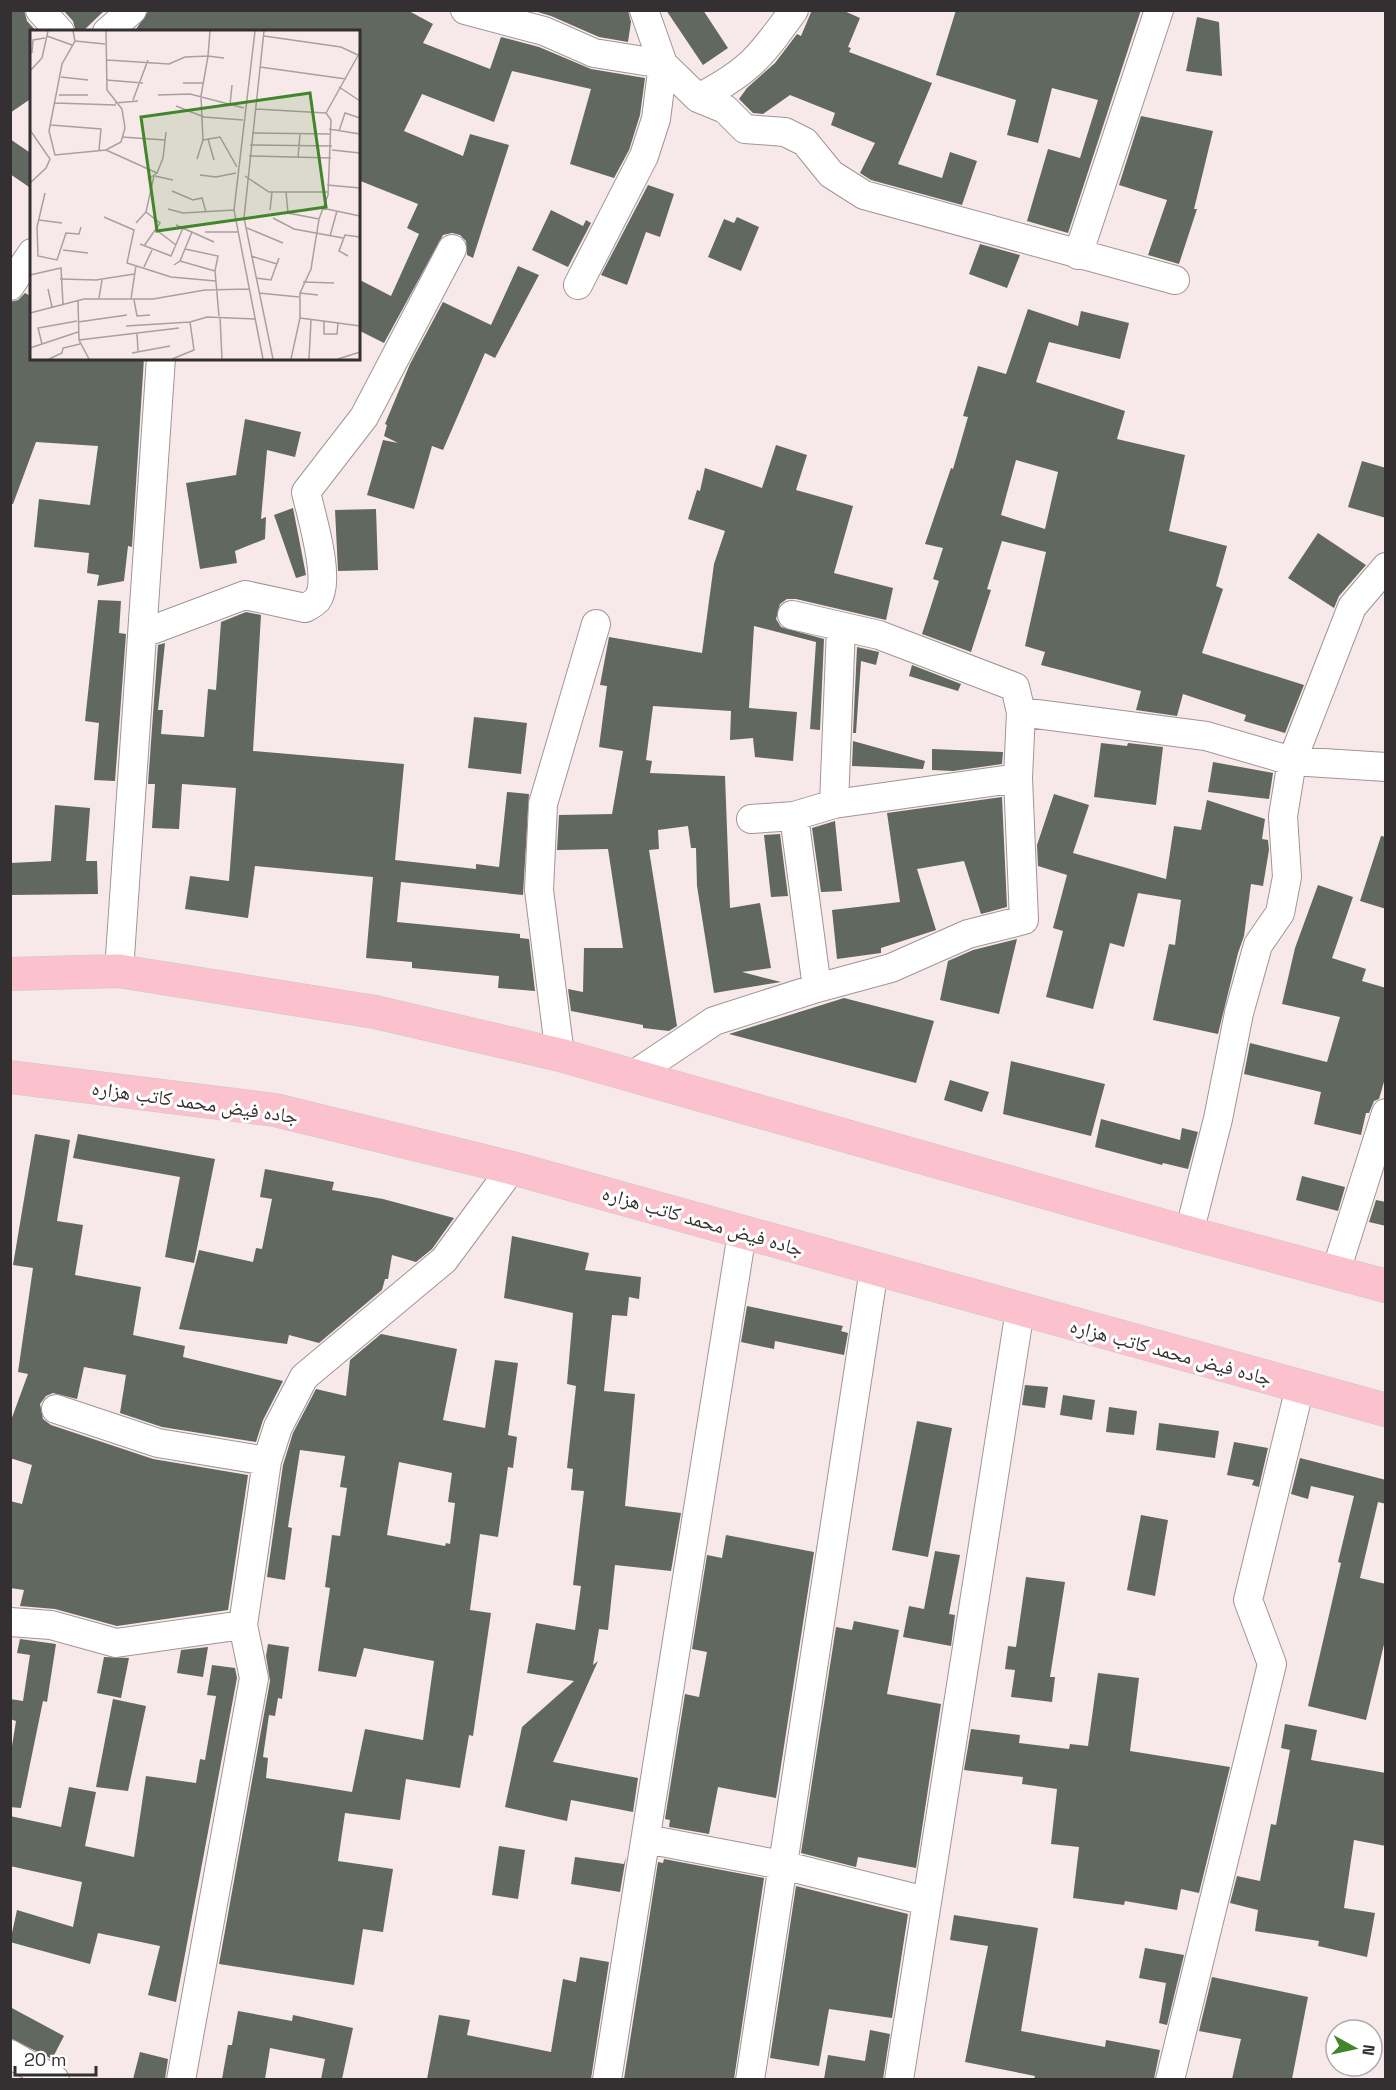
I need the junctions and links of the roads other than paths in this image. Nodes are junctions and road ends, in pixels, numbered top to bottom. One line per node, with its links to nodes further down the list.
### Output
1 (40, 10): 7 (street)
2 (132, 10): 8 (street)
3 (465, 10): 9 (street)
4 (644, 10): 9 (street)
5 (794, 10): 10 (street)
6 (1159, 10): 12 (street)
7 (58, 30)
8 (108, 30)
9 (663, 64): 10 (street); 15 (street)
10 (699, 98): 12 (street)
11 (452, 249): 22 (street)
12 (1078, 255): 14 (street)
13 (30, 256): 16 (street)
14 (1175, 280)
15 (578, 285)
16 (10, 286)
17 (161, 360): 22 (street)
18 (1386, 567): 24 (street)
19 (792, 615): 21 (street)
20 (596, 624): 33 (street)
21 (841, 627): 23 (street); 27 (street)
22 (144, 633): 30 (street)
23 (1021, 712): 24 (street); 26 (street)
24 (1292, 761): 25 (street); 39 (street)
25 (1386, 767)
26 (1018, 778): 27 (street); 32 (street)
27 (834, 804): 28 (street)
28 (794, 816): 29 (street); 32 (street)
29 (751, 819)
30 (119, 971): 31 (main road); 33 (main road)
31 (10, 974)
32 (817, 988): 34 (street)
33 (560, 1055): 34 (main road)
34 (632, 1076): 39 (main road)
35 (10, 1077): 37 (main road, جاده فیض محمد کاتب هزاره)
36 (1386, 1113): 41 (street)
37 (512, 1168): 38 (main road, جاده فیض محمد کاتب هزاره); 47 (street)
38 (742, 1233): 40 (main road, جاده فیض محمد کاتب هزاره); 50 (street)
39 (1189, 1233): 41 (main road)
40 (874, 1269): 43 (main road, جاده فیض محمد کاتب هزاره); 51 (street)
41 (1336, 1271): 42 (main road)
42 (1386, 1286)
43 (1020, 1310): 44 (main road, جاده فیض محمد کاتب هزاره); 52 (street)
44 (1300, 1387): 46 (main road, جاده فیض محمد کاتب هزاره); 59 (street)
45 (56, 1409): 47 (street)
46 (1386, 1410)
47 (267, 1461): 49 (street)
48 (10, 1622): 49 (street)
49 (243, 1624): 55 (street)
50 (646, 1839): 51 (street); 56 (street)
51 (782, 1865): 52 (street); 57 (street)
52 (926, 1901): 58 (street)
53 (10, 2054): 54 (street)
54 (55, 2079)
55 (182, 2079)
56 (607, 2079)
57 (750, 2079)
58 (899, 2079)
59 (1170, 2079)

